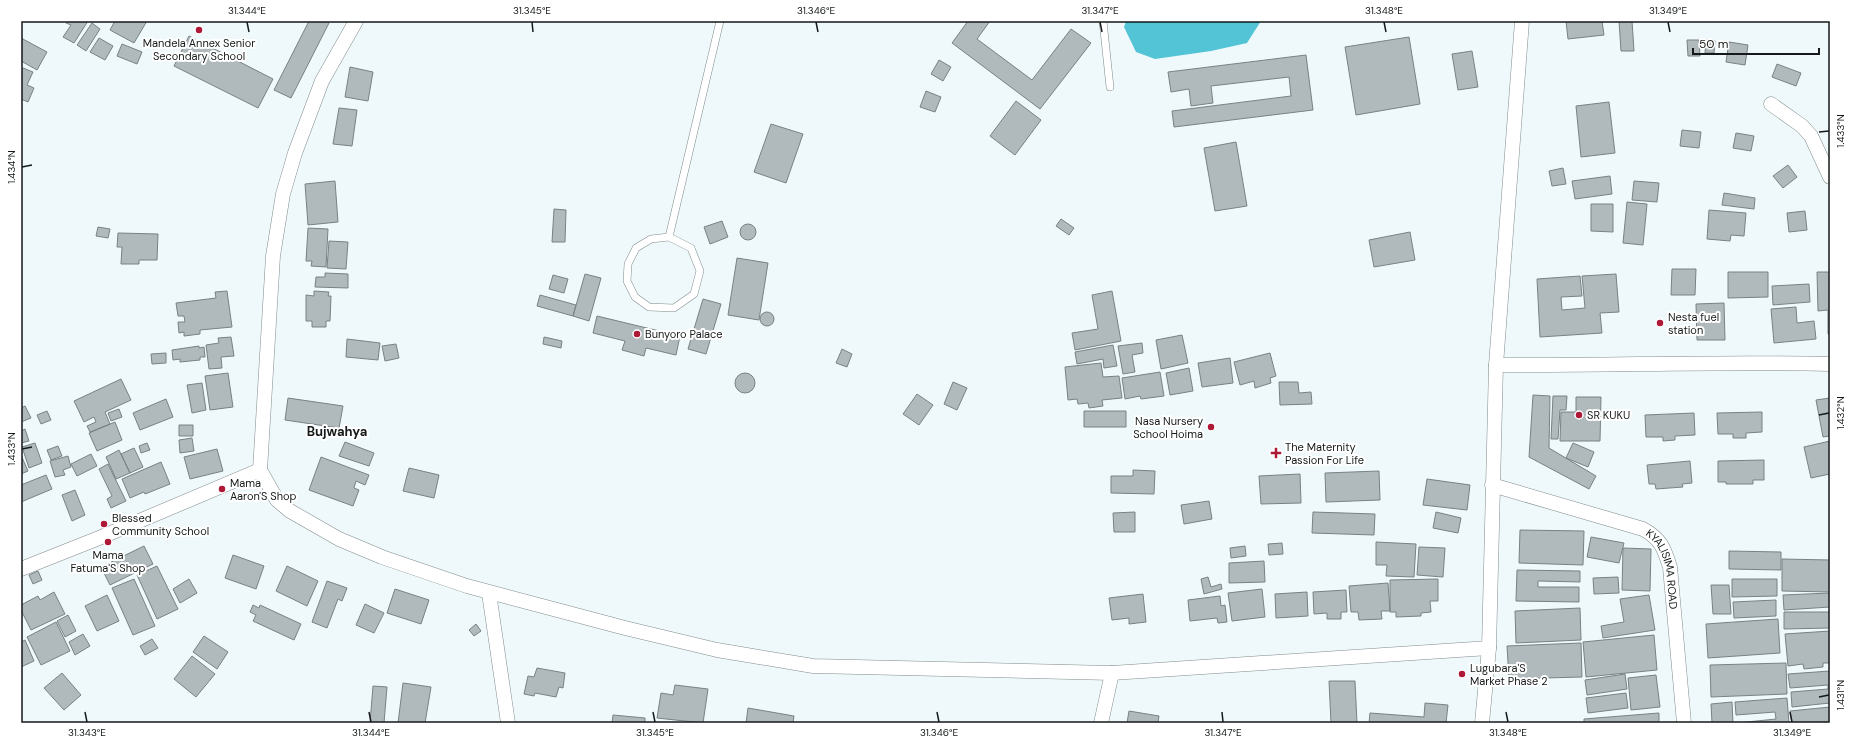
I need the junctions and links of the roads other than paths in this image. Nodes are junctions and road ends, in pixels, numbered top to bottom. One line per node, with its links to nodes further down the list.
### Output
1 (356, 21): 11 (street)
2 (720, 21): 8 (lane)
3 (1103, 21): 5 (lane)
4 (1522, 21): 10 (street)
5 (1110, 87)
6 (1771, 104): 7 (street)
7 (1830, 178)
8 (669, 237): 8 (lane)
9 (1830, 364): 10 (street)
10 (1496, 365): 12 (street)
11 (260, 470): 13 (street); 14 (street)
12 (1492, 485): 15 (street); 20 (street, KYALISIMA ROAD)
13 (21, 569)
14 (489, 593): 16 (street); 17 (street)
15 (1489, 648): 16 (street); 19 (street)
16 (1112, 673): 18 (street)
17 (508, 723)
18 (1101, 723)
19 (1482, 723)
20 (1684, 723)

